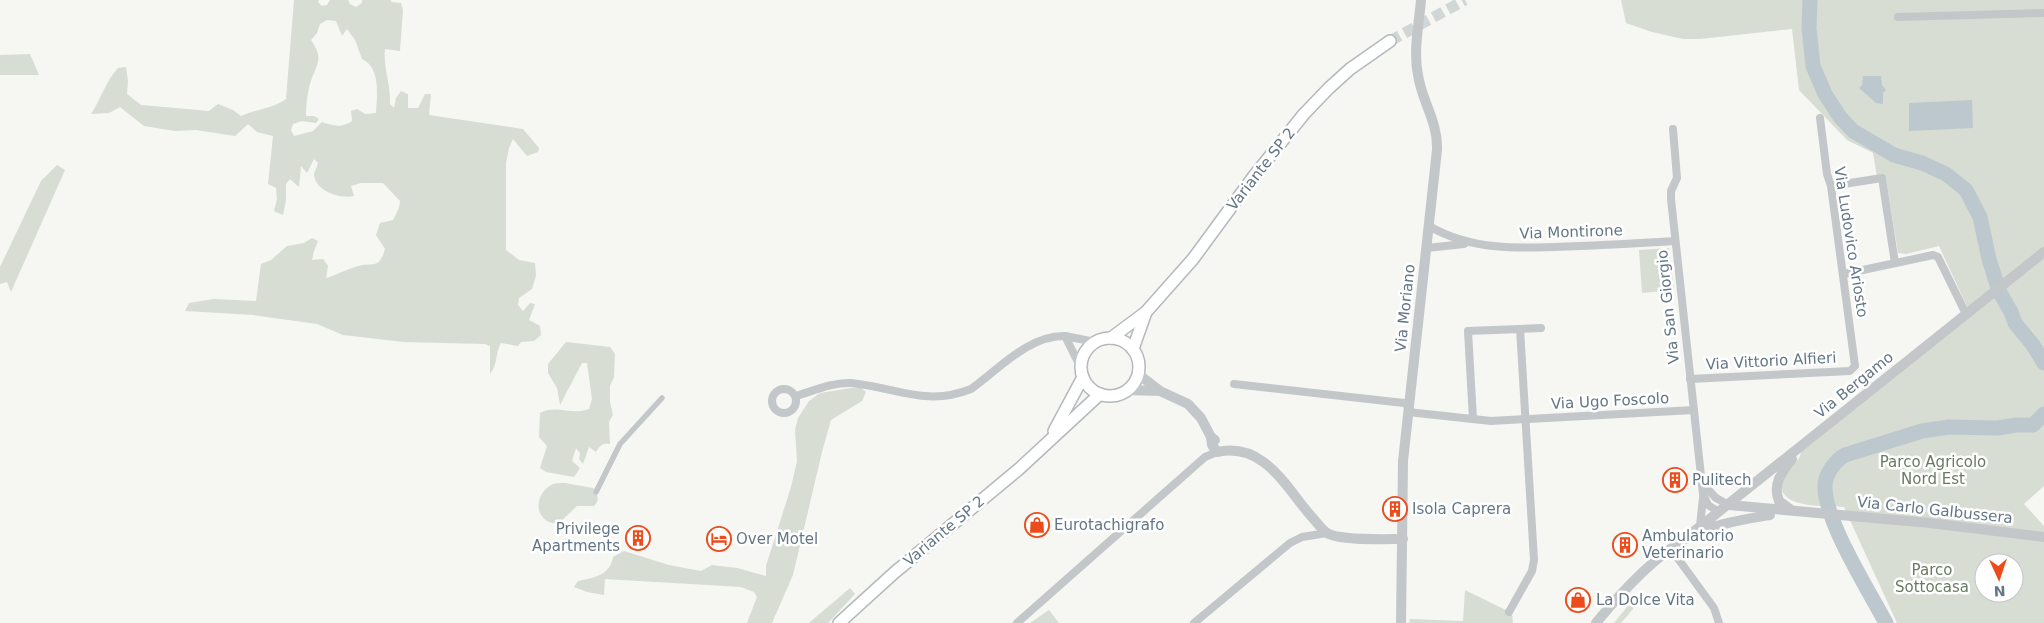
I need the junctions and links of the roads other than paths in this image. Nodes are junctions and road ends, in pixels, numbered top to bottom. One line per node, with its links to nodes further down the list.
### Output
1 (1422, 0): 8 (street, Via Moriano)
2 (2044, 13): 3 (street)
3 (1898, 17)
4 (1390, 41): 15 (main road, Variante SP 2)
5 (1820, 118): 7 (street, Via Ludovico Ariosto)
6 (1673, 129): 9 (street, Via San Giorgio)
7 (1832, 186): 13 (street); 14 (street, Via Ludovico Ariosto)
8 (1429, 226): 10 (street); 11 (street, Via Moriano)
9 (1675, 242): 10 (street, Via Montirone); 26 (street, Via San Giorgio)
10 (1469, 243): 11 (street)
11 (1427, 248): 33 (street, Via Moriano)
12 (2044, 252): 16 (street, Via Bergamo)
13 (1896, 263): 14 (street); 16 (street)
14 (1844, 274): 23 (street, Via Ludovico Ariosto)
15 (1146, 312): 20 (main road, Variante SP 2); 22 (main road, Variante SP 2)
16 (1966, 314): 38 (street, Via Bergamo)
17 (1541, 328): 18 (street)
18 (1520, 329): 35 (street); 36 (street)
19 (1065, 336): 21 (street); 24 (street); 31 (street)
20 (1111, 338): 21 (main road, Variante SP 2); 22 (main road)
21 (1095, 342): 24 (main road, Variante SP 2)
22 (1133, 349): 25 (main road)
23 (1853, 370): 26 (street, Via Vittorio Alfieri)
24 (1082, 373): 30 (main road); 37 (main road, Variante SP 2)
25 (1138, 374): 28 (main road); 29 (street)
26 (1690, 379): 34 (street, Via San Giorgio)
27 (1234, 384): 33 (street, Via Ugo Foscolo)
28 (1127, 390): 29 (street); 30 (main road)
29 (1160, 391): 39 (street)
30 (1100, 394): 37 (main road, Variante SP 2)
31 (796, 396)
32 (662, 398): 41 (street)
33 (1409, 409): 35 (street, Via Ugo Foscolo); 50 (street, Via Moriano)
34 (1694, 410): 36 (street, Via Ugo Foscolo); 40 (street, Via San Giorgio)
35 (1473, 419): 36 (street, Via Ugo Foscolo)
36 (1527, 419): 54 (street)
37 (1049, 440): 55 (main road, Variante SP 2)
38 (1798, 449): 43 (street, Via Bergamo); 44 (street)
39 (1218, 451): 49 (street); 56 (street)
40 (1703, 484): 42 (street, Via San Giorgio); 43 (street)
41 (596, 492)
42 (1703, 494): 45 (street); 48 (street, Via San Giorgio)
43 (1729, 505): 44 (street, Via Carlo Galbussera); 45 (street, Via Bergamo)
44 (1793, 510): 46 (street, Via Carlo Galbussera)
45 (1719, 512): 47 (street, Via Carlo Galbussera); 48 (street, Via Bergamo)
46 (1823, 514): 47 (street, Via Carlo Galbussera); 51 (street, Via Carlo Galbussera)
47 (1770, 515): 52 (street, Via Carlo Galbussera)
48 (1700, 527): 52 (street, Via Bergamo)
49 (1327, 533): 50 (street); 57 (street)
50 (1403, 537): 58 (street, Via Moriano)
51 (2044, 537)
52 (1682, 541): 53 (street, Via Carlo Galbussera)
53 (1671, 550): 59 (street, Via Carlo Galbussera); 60 (street)
54 (1509, 612)
55 (839, 623)
56 (1017, 623)
57 (1194, 623)
58 (1400, 623)
59 (1596, 623)
60 (1718, 623)

